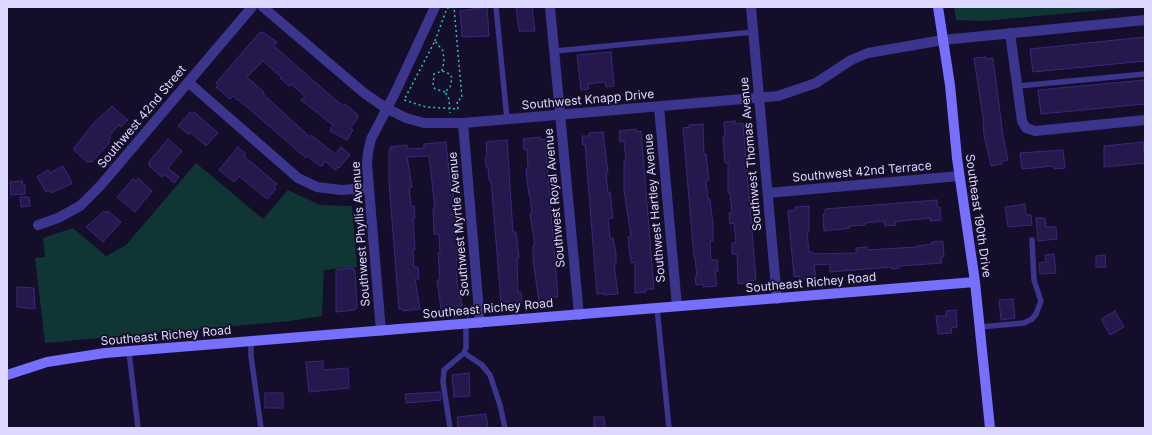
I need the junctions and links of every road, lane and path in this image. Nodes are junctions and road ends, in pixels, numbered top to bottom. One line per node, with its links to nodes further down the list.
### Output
1 (252, 7): 17 (street, Southwest 42nd Street)
2 (263, 7): 22 (street, Southwest Knapp Drive)
3 (435, 7): 22 (street, Southwest Phyllis Avenue)
4 (454, 7): 13 (path); 23 (path)
5 (496, 7): 26 (lane)
6 (550, 7): 14 (street, Southwest Royal Avenue)
7 (751, 7): 10 (street, Southwest Thomas Avenue)
8 (938, 7): 12 (main road, Southeast 190th Drive)
9 (1145, 20): 11 (street, Southwest Knapp Drive)
10 (754, 32): 14 (lane); 20 (street, Southwest Thomas Avenue)
11 (1010, 33): 12 (street, Southwest Knapp Drive); 18 (street)
12 (943, 40): 20 (street, Southwest Knapp Drive); 29 (main road, Southeast 190th Drive)
13 (435, 41): 15 (path); 23 (path)
14 (555, 51): 25 (street, Southwest Royal Avenue)
15 (442, 71): 19 (path); 19 (path)
16 (1145, 74): 18 (lane)
17 (188, 82): 30 (street); 32 (street, Southwest 42nd Street)
18 (1018, 86): 27 (street)
19 (445, 92): 23 (path)
20 (760, 98): 21 (street, Southwest Knapp Drive); 31 (street, Southwest Thomas Avenue)
21 (659, 107): 25 (street, Southwest Knapp Drive); 36 (street, Southwest Hartley Avenue)
22 (386, 108): 28 (street, Southwest Knapp Drive); 30 (street, Southwest Phyllis Avenue)
23 (449, 109): 24 (path)
24 (450, 115)
25 (561, 115): 26 (street, Southwest Knapp Drive); 38 (street, Southwest Royal Avenue)
26 (507, 119): 28 (street, Southwest Knapp Drive)
27 (1145, 120)
28 (463, 123): 39 (street, Southwest Myrtle Avenue)
29 (959, 176): 31 (street, Southwest 42nd Terrace); 34 (main road, Southeast 190th Drive)
30 (369, 188): 42 (street, Southwest Phyllis Avenue)
31 (768, 193): 35 (street, Southwest Thomas Avenue)
32 (38, 225)
33 (1032, 240): 41 (lane)
34 (975, 282): 35 (main road, Southeast Richey Road); 41 (main road, Southeast 190th Drive)
35 (777, 298): 36 (main road, Southeast Richey Road)
36 (677, 306): 37 (main road, Southeast Richey Road)
37 (657, 308): 38 (main road, Southeast Richey Road); 51 (lane)
38 (579, 315): 39 (main road, Southeast Richey Road)
39 (480, 323): 40 (main road, Southeast Richey Road)
40 (466, 324): 42 (main road, Southeast Richey Road); 45 (lane)
41 (980, 326): 52 (main road, Southeast 190th Drive)
42 (381, 331): 43 (main road, Southeast Richey Road)
43 (252, 342): 44 (main road, Southeast Richey Road); 48 (lane)
44 (129, 352): 46 (main road, Southeast Richey Road); 47 (lane)
45 (464, 353): 49 (lane); 50 (lane)
46 (7, 375)
47 (138, 428)
48 (261, 428)
49 (450, 428)
50 (505, 428)
51 (669, 428)
52 (990, 428)

